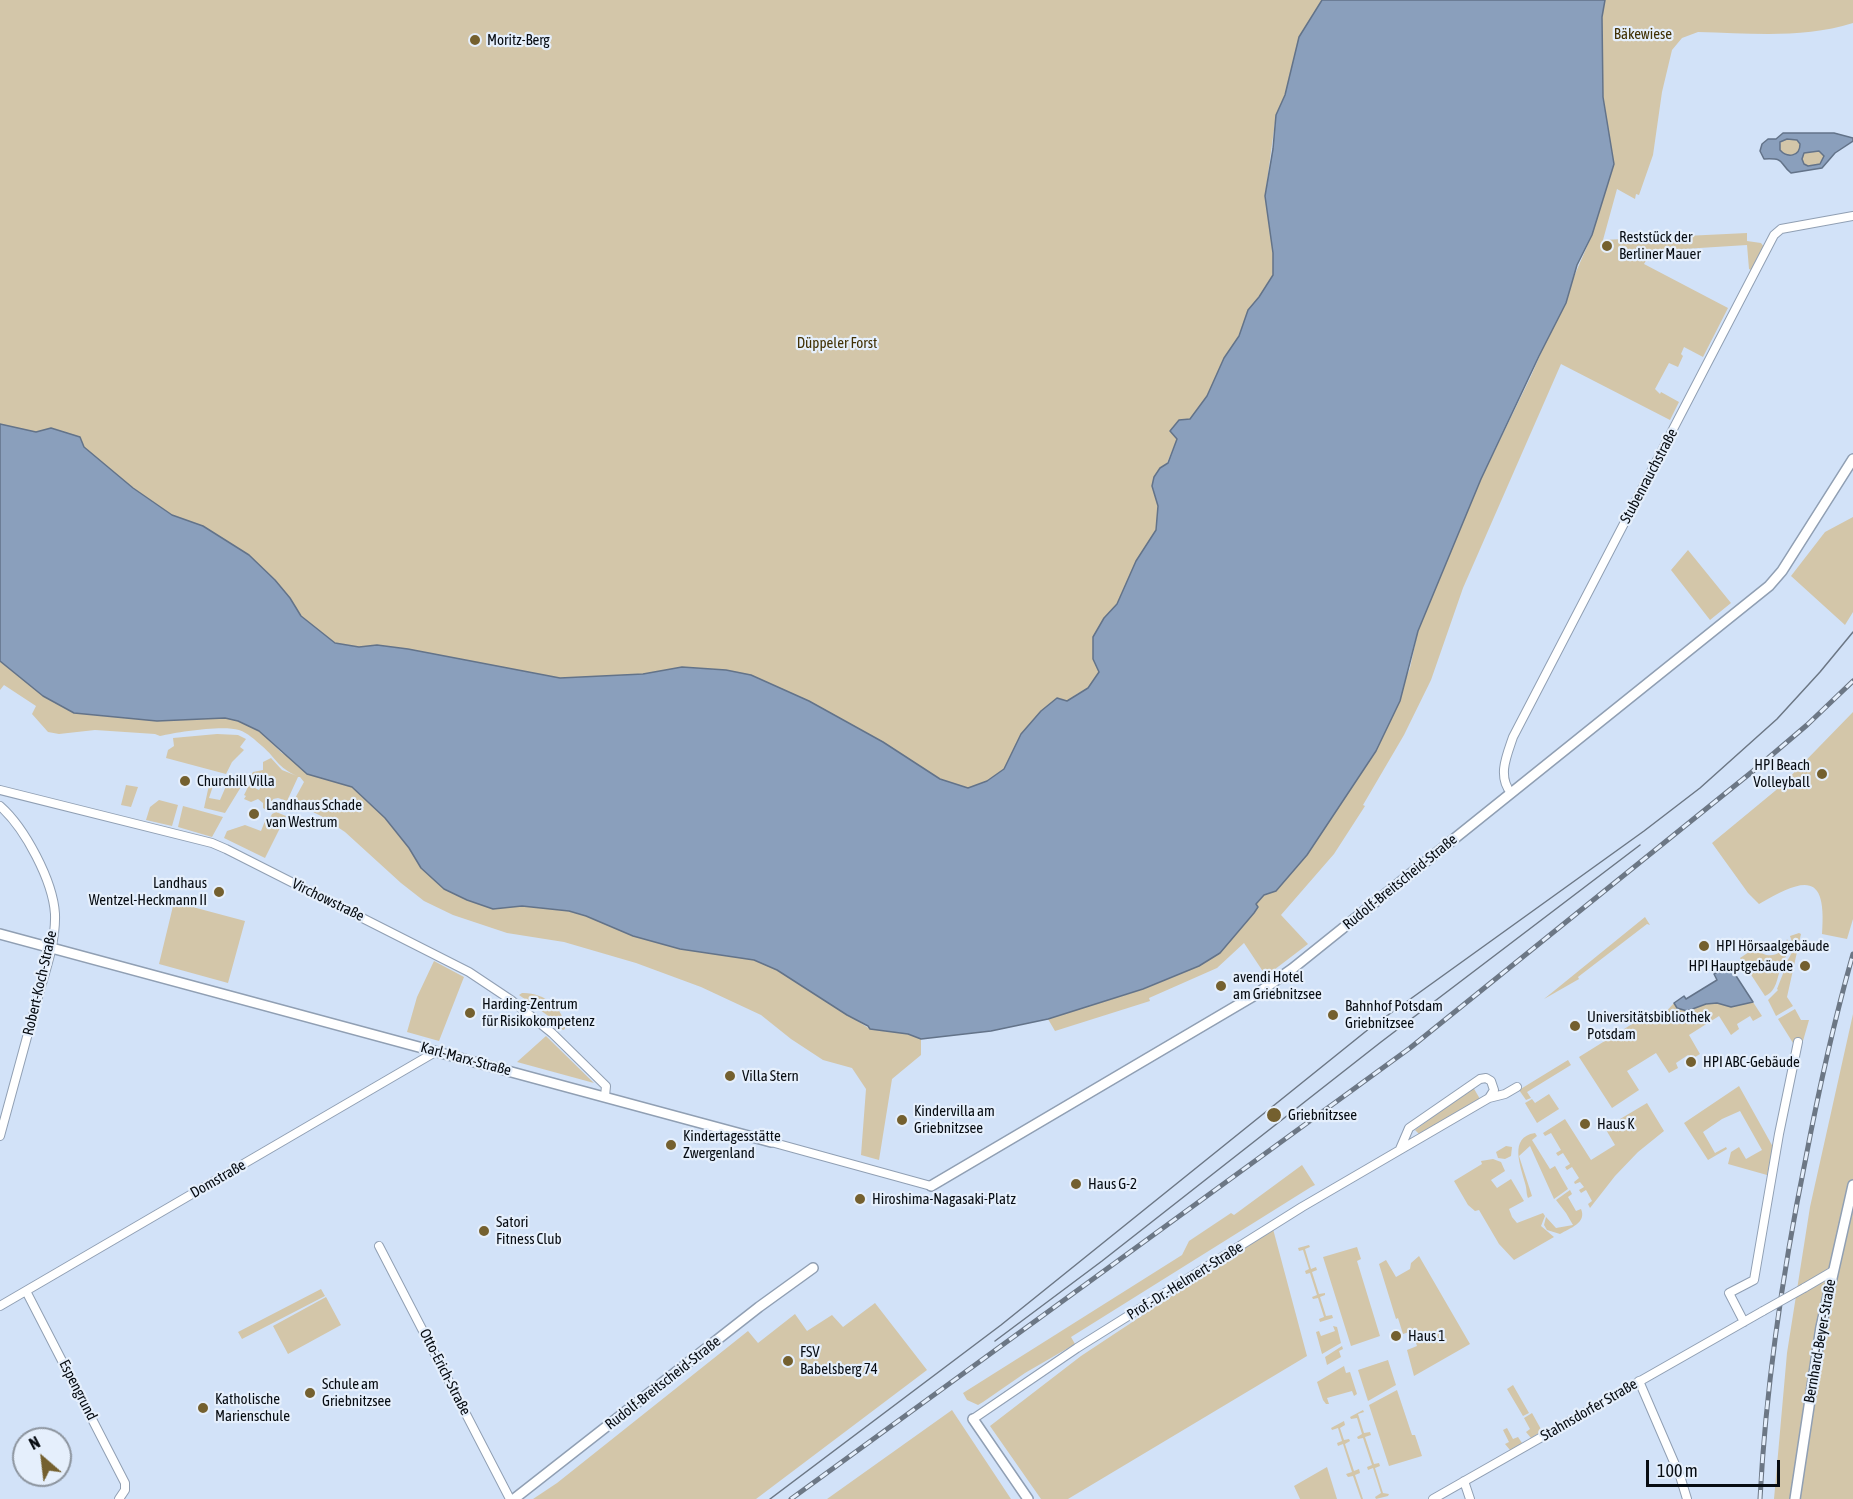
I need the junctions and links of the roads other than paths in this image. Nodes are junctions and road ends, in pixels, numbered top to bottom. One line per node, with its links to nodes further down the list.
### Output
1 (1853, 216): 4 (street, Stubenrauchstraße)
2 (1853, 459): 4 (street, Rudolf-Breitscheid-Straße)
3 (0, 790): 11 (street, Virchowstraße)
4 (1511, 793): 17 (street, Rudolf-Breitscheid-Straße)
5 (0, 806): 7 (street, Robert-Koch-Straße)
6 (0, 934): 7 (street, Karl-Marx-Straße)
7 (51, 948): 9 (street, Karl-Marx-Straße); 13 (street, Robert-Koch-Straße)
8 (1798, 1042): 23 (street)
9 (437, 1052): 11 (street, Karl-Marx-Straße); 21 (street, Domstraße)
10 (1517, 1087): 12 (street, Prof.-Dr.-Helmert-Straße)
11 (605, 1096): 14 (street, Karl-Marx-Straße)
12 (1489, 1098): 15 (street, Prof.-Dr.-Helmert-Straße); 15 (street, Prof.-Dr.-Helmert-Straße)
13 (0, 1136)
14 (771, 1142): 17 (street, Karl-Marx-Straße)
15 (1400, 1149): 25 (street, Prof.-Dr.-Helmert-Straße)
16 (1853, 1185): 20 (street, Bernhard-Beyer-Straße)
17 (931, 1186)
18 (379, 1246): 28 (street, Otto-Erich-Straße)
19 (813, 1268): 28 (street, Rudolf-Breitscheid-Straße)
20 (1833, 1271): 23 (street, Stahnsdorfer Straße, bridge); 33 (street, Bernhard-Beyer-Straße)
21 (26, 1291): 22 (street, Domstraße); 27 (street, Espengrund)
22 (0, 1306)
23 (1744, 1322): 24 (street, Stahnsdorfer Straße)
24 (1639, 1381): 26 (street, Stahnsdorfer Straße); 32 (street)
25 (973, 1419): 29 (street)
26 (1464, 1481): 30 (street, Stahnsdorfer Straße); 31 (street)
27 (119, 1499)
28 (512, 1499)
29 (1028, 1499)
30 (1433, 1499)
31 (1470, 1499)
32 (1687, 1499)
33 (1795, 1499)

